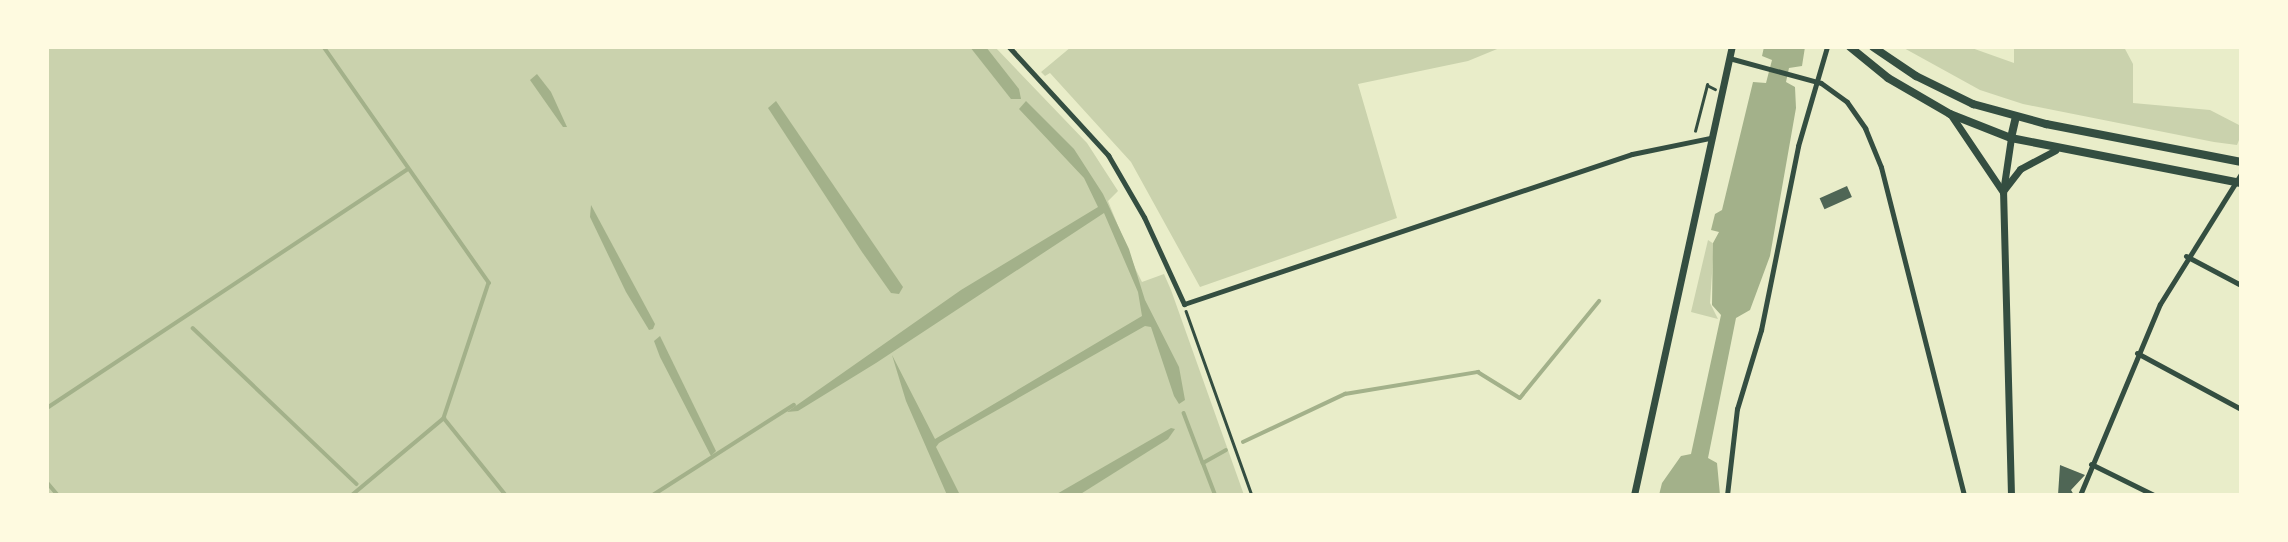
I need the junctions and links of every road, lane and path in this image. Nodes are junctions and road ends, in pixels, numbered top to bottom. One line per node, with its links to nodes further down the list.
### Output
1 (1010, 47): 21 (street)
2 (1732, 47): 6 (main road)
3 (1828, 47): 7 (street)
4 (1850, 47): 9 (main road)
5 (1873, 47): 10 (main road)
6 (1729, 58): 7 (street); 11 (main road)
7 (1821, 83): 27 (street); 28 (street)
8 (1707, 85): 13 (path)
9 (1950, 114): 12 (main road); 18 (main road)
10 (2016, 117): 12 (main road); 15 (main road)
11 (1710, 138): 13 (street); 26 (main road)
12 (2011, 138): 14 (main road); 18 (main road)
13 (1692, 141): 21 (street)
14 (2055, 150): 17 (main road); 18 (main road)
15 (2238, 161)
16 (2241, 174): 19 (street)
17 (2241, 183)
18 (2003, 192): 29 (main road)
19 (2186, 256): 20 (street); 22 (street)
20 (2241, 285)
21 (1184, 304): 25 (path)
22 (2137, 353): 23 (street); 24 (street)
23 (2241, 409)
24 (2091, 464): 30 (street); 31 (street)
25 (1252, 495)
26 (1634, 495)
27 (1727, 495)
28 (1964, 495)
29 (2011, 495)
30 (2080, 495)
31 (2154, 495)

